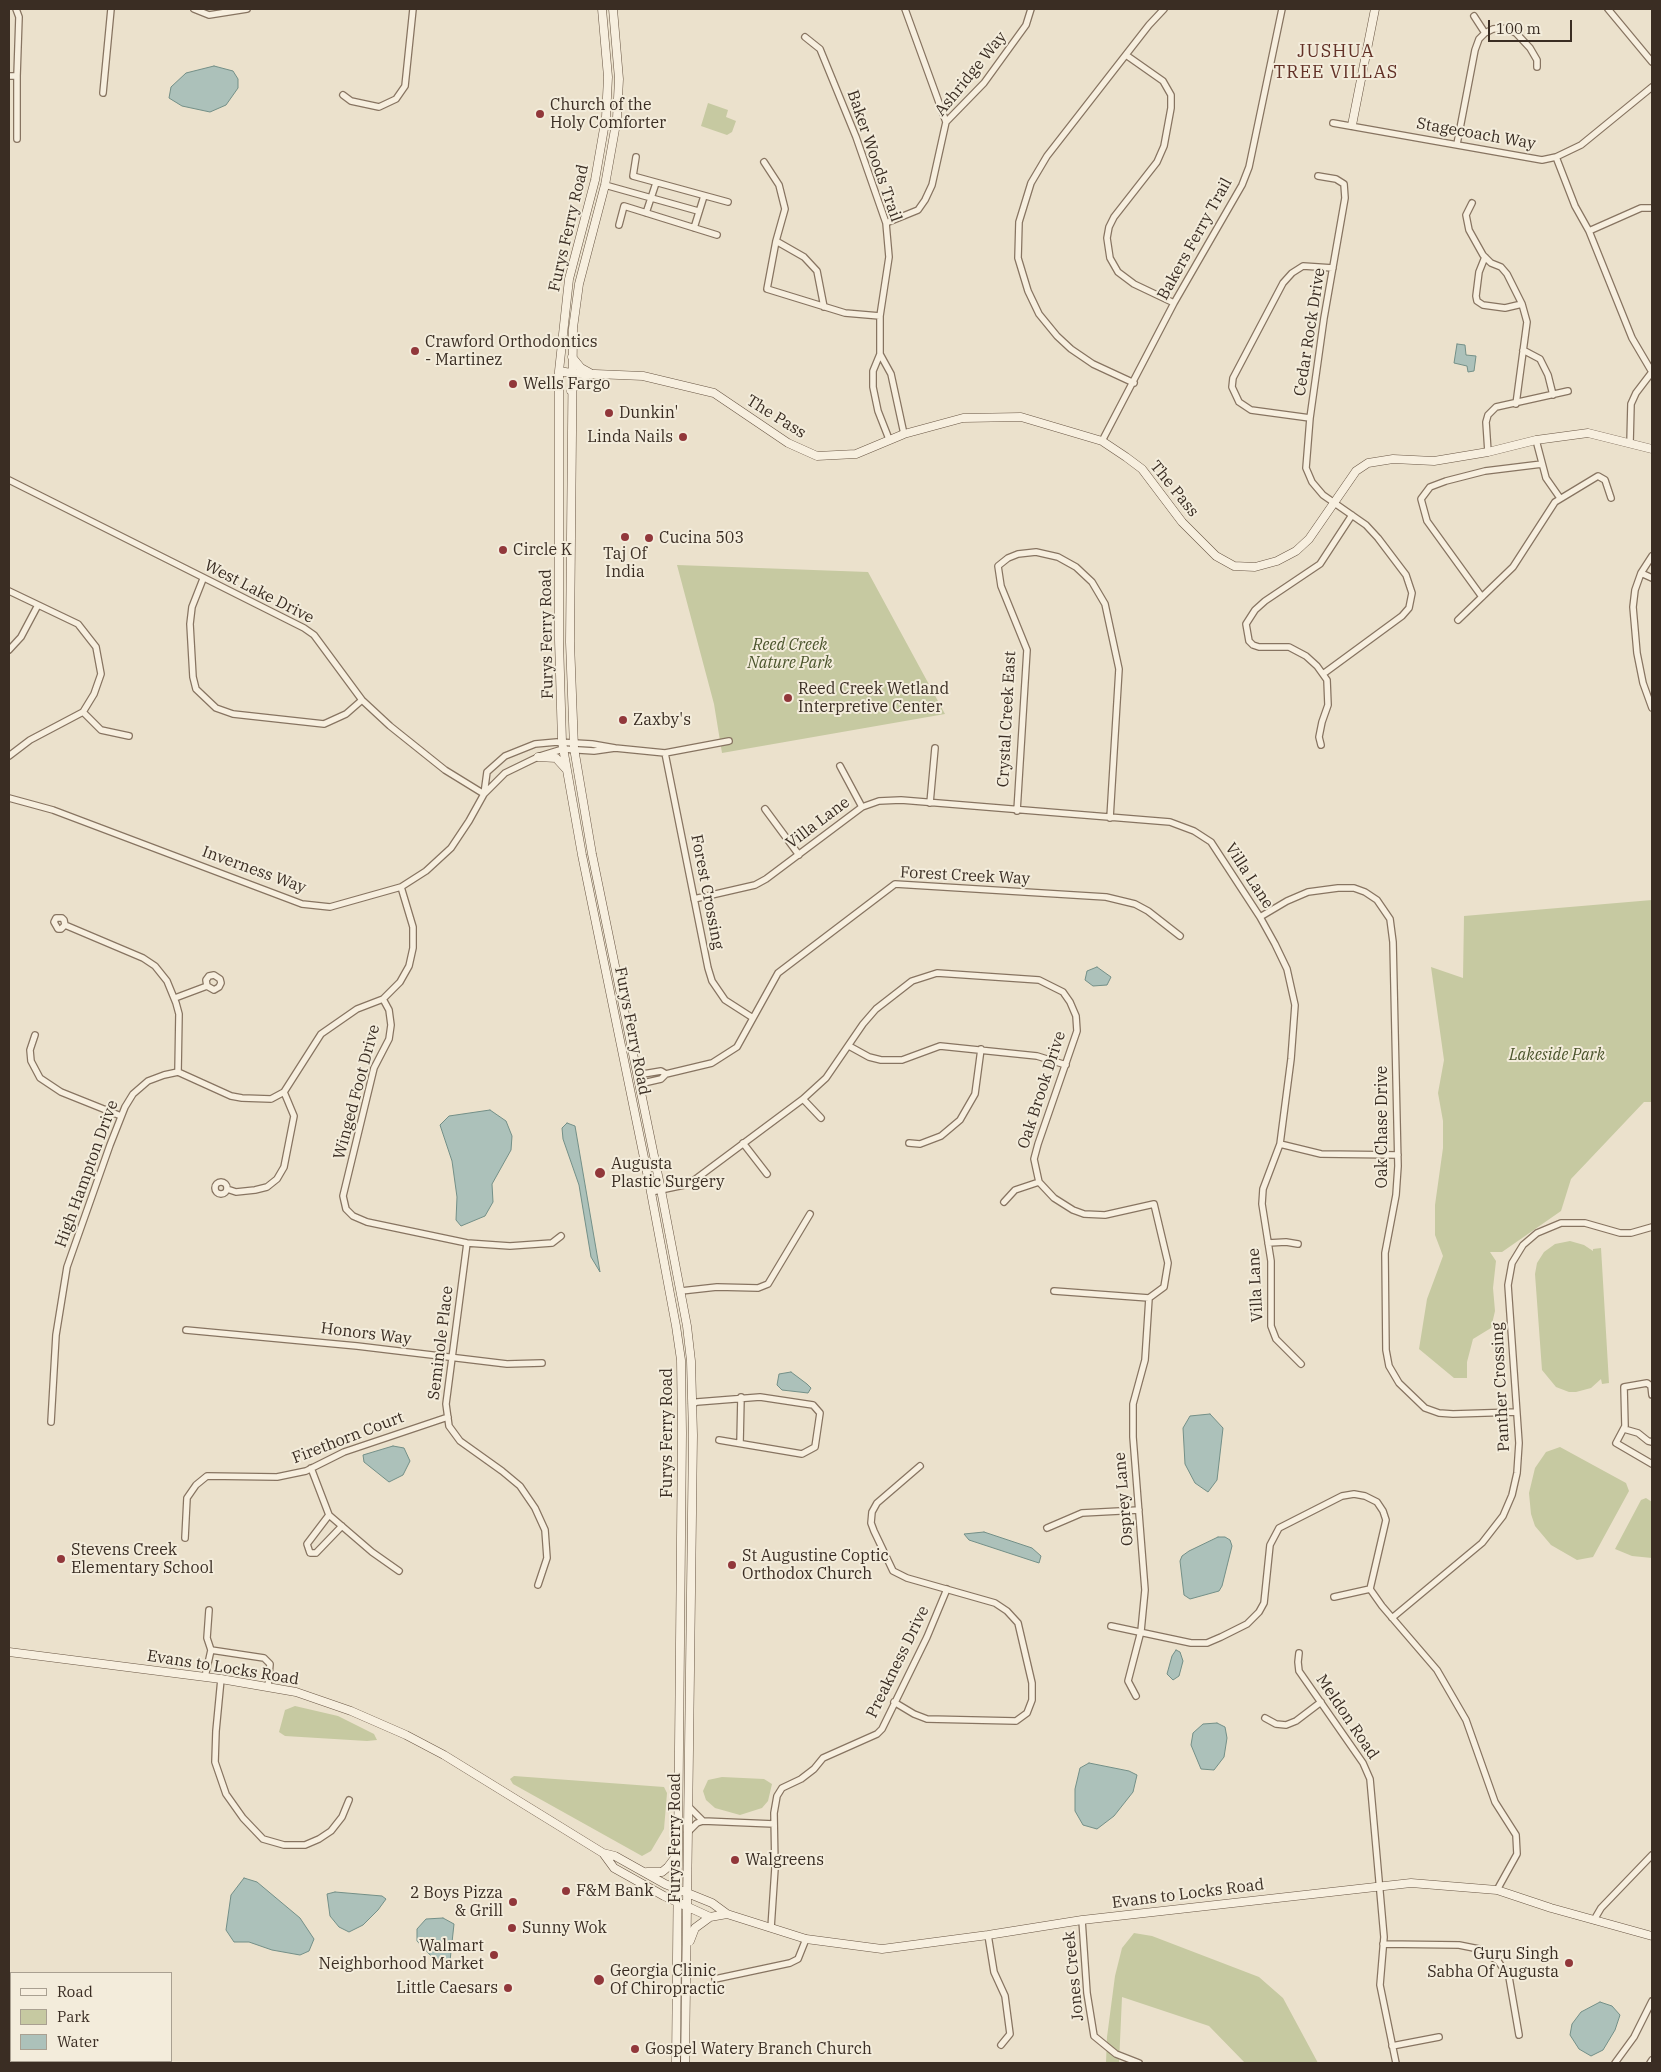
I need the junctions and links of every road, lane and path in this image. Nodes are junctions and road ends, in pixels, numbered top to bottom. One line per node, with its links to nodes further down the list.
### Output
1 (16, 9): 21 (street)
2 (111, 9): 23 (street)
3 (194, 9): 4 (street)
4 (247, 9)
5 (413, 9): 24 (street)
6 (602, 9): 58 (main road, Furys Ferry Road)
7 (613, 9): 35 (main road, Furys Ferry Road)
8 (905, 9): 25 (street)
9 (1031, 9): 25 (street, Ashridge Way)
10 (1164, 9): 17 (street)
11 (1282, 9): 51 (street, Bakers Ferry Trail)
12 (1375, 9): 27 (main road)
13 (1608, 9): 18 (street)
14 (1474, 16): 15 (street)
15 (1485, 33): 19 (street); 29 (street)
16 (805, 36): 43 (street, Baker Woods Trail)
17 (1126, 55): 51 (street); 62 (street)
18 (1652, 62)
19 (1538, 67)
20 (9, 76): 21 (street)
21 (17, 76): 28 (street)
22 (1652, 88): 30 (street, Stagecoach Way)
23 (103, 93)
24 (343, 95)
25 (946, 122): 43 (street, Ashridge Way)
26 (1333, 123): 27 (street, Stagecoach Way)
27 (1352, 125): 29 (street, Stagecoach Way)
28 (17, 139)
29 (1457, 144): 30 (street, Stagecoach Way)
30 (1556, 156): 46 (street)
31 (636, 158): 34 (street)
32 (764, 162): 48 (street)
33 (1318, 176): 50 (street, Cedar Rock Drive)
34 (656, 183): 36 (street); 37 (street)
35 (605, 185): 37 (street); 57 (main road, Furys Ferry Road)
36 (704, 196): 38 (street); 41 (street)
37 (651, 198): 41 (street); 42 (street)
38 (728, 202)
39 (1472, 203): 49 (street)
40 (1652, 208): 46 (street)
41 (698, 211): 45 (street)
42 (646, 213): 44 (street); 45 (street)
43 (886, 223): 54 (street, Baker Woods Trail)
44 (619, 224)
45 (694, 228): 47 (street)
46 (1589, 231): 59 (street)
47 (718, 235)
48 (776, 241): 53 (street); 53 (street)
49 (1485, 257): 52 (street); 52 (street)
50 (1333, 268): 67 (street, Cedar Rock Drive); 67 (street)
51 (1174, 303): 62 (street, Bakers Ferry Trail)
52 (1522, 304): 55 (street)
53 (824, 307): 54 (street)
54 (880, 316): 56 (street, Baker Woods Trail)
55 (1523, 350): 65 (street); 66 (street)
56 (880, 354): 68 (street, Baker Woods Trail); 69 (street, Baker Woods Trail)
57 (572, 357): 60 (main road, Furys Ferry Road); 61 (main road)
58 (559, 371): 60 (main road, The Pass); 82 (main road, Furys Ferry Road)
59 (1652, 372): 72 (street)
60 (571, 373): 61 (main road, The Pass); 63 (main road, Furys Ferry Road)
61 (590, 373): 63 (main road); 69 (main road, The Pass)
62 (1134, 383): 71 (street, Bakers Ferry Trail)
63 (571, 391): 83 (main road, Furys Ferry Road)
64 (1568, 391): 65 (street)
65 (1553, 395): 66 (street)
66 (1516, 404): 74 (street)
67 (1310, 418): 79 (street, Cedar Rock Drive)
68 (904, 434): 69 (main road, The Pass); 71 (main road, The Pass)
69 (889, 439)
70 (1536, 440): 72 (main road, The Pass); 74 (main road, The Pass); 75 (street)
71 (1102, 441): 79 (main road, The Pass)
72 (1630, 443): 73 (main road, The Pass)
73 (1652, 449)
74 (1488, 452): 79 (main road, The Pass)
75 (1542, 464): 77 (street); 88 (street)
76 (9, 480): 86 (street, West Lake Drive)
77 (1560, 498): 78 (street); 88 (street)
78 (1611, 498)
79 (1333, 502): 80 (street, Cedar Rock Drive)
80 (1352, 515): 92 (street, Cedar Rock Drive); 92 (street)
81 (1652, 556): 84 (street)
82 (559, 560): 83 (main road); 99 (main road, Furys Ferry Road)
83 (570, 560): 100 (main road, Furys Ferry Road)
84 (1641, 574): 85 (street); 94 (street)
85 (1652, 578)
86 (203, 579): 93 (street, West Lake Drive); 93 (street)
87 (9, 592): 89 (street)
88 (1482, 597): 90 (street)
89 (38, 605): 91 (street); 95 (street)
90 (1458, 620)
91 (9, 650)
92 (1323, 674): 98 (street)
93 (362, 700): 109 (street, West Lake Drive)
94 (1652, 708)
95 (83, 712): 96 (street); 103 (street)
96 (129, 736)
97 (729, 741): 102 (street, Inverness Way)
98 (1321, 744)
99 (563, 746): 100 (street, Inverness Way); 104 (street, Inverness Way); 105 (street, Inverness Way); 107 (main road, Furys Ferry Road)
100 (574, 747): 102 (street, Inverness Way); 132 (main road, Furys Ferry Road)
101 (935, 748): 111 (street)
102 (666, 753): 118 (street, Forest Crossing)
103 (9, 756)
104 (538, 757): 107 (main road); 108 (street, Inverness Way)
105 (502, 759): 108 (street); 109 (street, Inverness Way)
106 (840, 766): 112 (street)
107 (566, 769): 146 (main road, Furys Ferry Road)
108 (510, 770): 109 (street, Inverness Way)
109 (484, 794): 117 (street, Inverness Way)
110 (9, 798): 117 (street, Inverness Way)
111 (930, 803): 112 (street, Villa Lane); 114 (street, Villa Lane)
112 (862, 807): 116 (street, Villa Lane)
113 (765, 809): 116 (street)
114 (1017, 811): 115 (street, Villa Lane); 115 (street, Crystal Creek East)
115 (1110, 818): 119 (street, Villa Lane)
116 (799, 855): 118 (street, Villa Lane)
117 (401, 887): 124 (street)
118 (694, 899): 125 (street, Forest Crossing)
119 (1260, 917): 140 (street, Villa Lane); 141 (street, Oak Chase Drive)
120 (65, 925): 123 (street)
121 (1180, 936): 125 (street, Forest Creek Way)
122 (207, 986): 123 (street)
123 (175, 998): 130 (street)
124 (383, 999): 134 (street); 151 (street, Winged Foot Drive)
125 (753, 1018): 131 (street, Forest Creek Way)
126 (36, 1035): 136 (street)
127 (849, 1046): 128 (street); 129 (street, Oak Brook Drive); 135 (street, Oak Brook Drive)
128 (982, 1049): 129 (street); 139 (street)
129 (1066, 1065): 143 (street, Oak Brook Drive)
130 (178, 1072): 134 (street); 136 (street, High Hampton Drive)
131 (666, 1074): 132 (street, Forest Creek Way); 133 (street, Forest Creek Way)
132 (637, 1075): 133 (main road, Furys Ferry Road)
133 (639, 1084): 145 (main road, Furys Ferry Road)
134 (284, 1092): 144 (street)
135 (803, 1099): 137 (street); 138 (street, Oak Brook Drive)
136 (121, 1116): 166 (street, High Hampton Drive)
137 (821, 1118)
138 (743, 1143): 142 (street); 145 (street, Oak Brook Drive)
139 (909, 1143)
140 (1280, 1144): 141 (street); 152 (street, Villa Lane)
141 (1398, 1155): 164 (street, Oak Chase Drive)
142 (767, 1174)
143 (1039, 1182): 147 (street); 156 (street)
144 (227, 1190)
145 (661, 1190): 146 (street, Oak Brook Drive); 154 (main road, Furys Ferry Road)
146 (651, 1192): 204 (main road, Furys Ferry Road)
147 (1004, 1202)
148 (810, 1214): 154 (street)
149 (1652, 1227): 164 (street, Panther Crossing)
150 (561, 1236): 151 (street, Winged Foot Drive)
151 (467, 1244): 158 (street, Seminole Place)
152 (1268, 1244): 153 (street); 160 (street, Villa Lane)
153 (1298, 1244)
154 (681, 1291): 163 (main road, Furys Ferry Road)
155 (1054, 1291): 156 (street)
156 (1149, 1298): 174 (street, Osprey Lane)
157 (186, 1330): 158 (street, Honors Way)
158 (451, 1358): 159 (street, Honors Way); 165 (street, Seminole Place)
159 (542, 1363)
160 (1301, 1364)
161 (1652, 1395): 167 (street)
162 (741, 1397): 163 (street); 170 (street); 170 (street)
163 (692, 1404): 199 (main road, Furys Ferry Road)
164 (1516, 1412): 185 (street, Panther Crossing)
165 (448, 1417): 173 (street, Firethorn Court); 180 (street, Seminole Place)
166 (51, 1422)
167 (1624, 1429): 169 (street); 171 (street)
168 (719, 1440): 170 (street)
169 (1652, 1442)
170 (740, 1443)
171 (1652, 1464)
172 (920, 1466): 181 (street)
173 (311, 1468): 175 (street); 178 (street, Firethorn Court)
174 (1139, 1510): 177 (street); 187 (street, Osprey Lane)
175 (329, 1515): 176 (street); 176 (street)
176 (342, 1526): 179 (street)
177 (1047, 1528)
178 (184, 1538)
179 (399, 1571)
180 (538, 1585)
181 (947, 1589): 195 (street, Preakness Drive); 195 (street)
182 (1370, 1589): 183 (street); 185 (street); 187 (street)
183 (1334, 1596)
184 (209, 1610): 188 (street)
185 (1392, 1618): 209 (street)
186 (1111, 1626): 187 (street)
187 (1141, 1631): 194 (street, Osprey Lane)
188 (211, 1650): 191 (street); 193 (street)
189 (9, 1652): 191 (main road, Evans to Locks Road)
190 (1299, 1653): 196 (street, Meldon Road)
191 (205, 1677): 192 (main road, Evans to Locks Road)
192 (221, 1679): 193 (main road, Evans to Locks Road); 198 (street)
193 (268, 1687): 203 (main road, Evans to Locks Road)
194 (1136, 1696)
195 (894, 1702): 201 (street, Preakness Drive)
196 (1321, 1702): 197 (street); 207 (street, Meldon Road)
197 (1265, 1718)
198 (350, 1800)
199 (688, 1807): 200 (street); 202 (main road, Furys Ferry Road)
200 (703, 1821): 201 (street); 202 (street)
201 (774, 1824): 217 (street, Preakness Drive)
202 (688, 1832): 210 (main road, Furys Ferry Road)
203 (603, 1853): 206 (main road, Evans to Locks Road); 211 (main road, Evans to Locks Road)
204 (677, 1854): 206 (main road); 208 (main road, Furys Ferry Road)
205 (1652, 1855): 216 (street)
206 (642, 1872): 208 (main road, Evans to Locks Road)
207 (1379, 1887): 209 (main road, Evans to Locks Road); 215 (main road, Evans to Locks Road); 221 (street, Meldon Road)
208 (676, 1889): 210 (main road, Evans to Locks Road); 211 (main road, Furys Ferry Road)
209 (1496, 1890): 216 (main road, Evans to Locks Road)
210 (688, 1894): 212 (main road, Furys Ferry Road); 213 (main road, Evans to Locks Road)
211 (676, 1902): 212 (main road, Evans to Locks Road); 229 (main road, Furys Ferry Road)
212 (688, 1907): 214 (main road, Evans to Locks Road); 222 (main road, Furys Ferry Road)
213 (727, 1914): 214 (main road, Evans to Locks Road); 217 (main road, Evans to Locks Road)
214 (710, 1917): 222 (main road)
215 (1082, 1920): 218 (main road, Evans to Locks Road); 231 (street, Jones Creek)
216 (1594, 1920): 219 (main road, Evans to Locks Road)
217 (771, 1928): 220 (main road, Evans to Locks Road)
218 (988, 1935): 220 (main road, Evans to Locks Road); 227 (street)
219 (1652, 1936)
220 (806, 1939): 223 (street)
221 (1383, 1944): 225 (street); 228 (street, Meldon Road)
222 (688, 1950): 230 (main road, Furys Ferry Road)
223 (714, 1979)
224 (1652, 2001): 233 (street)
225 (1520, 2035)
226 (1439, 2037): 228 (street)
227 (1001, 2045)
228 (1392, 2046): 232 (street, Meldon Road)
229 (676, 2063)
230 (685, 2063)
231 (1139, 2063)
232 (1396, 2063)
233 (1616, 2063)

